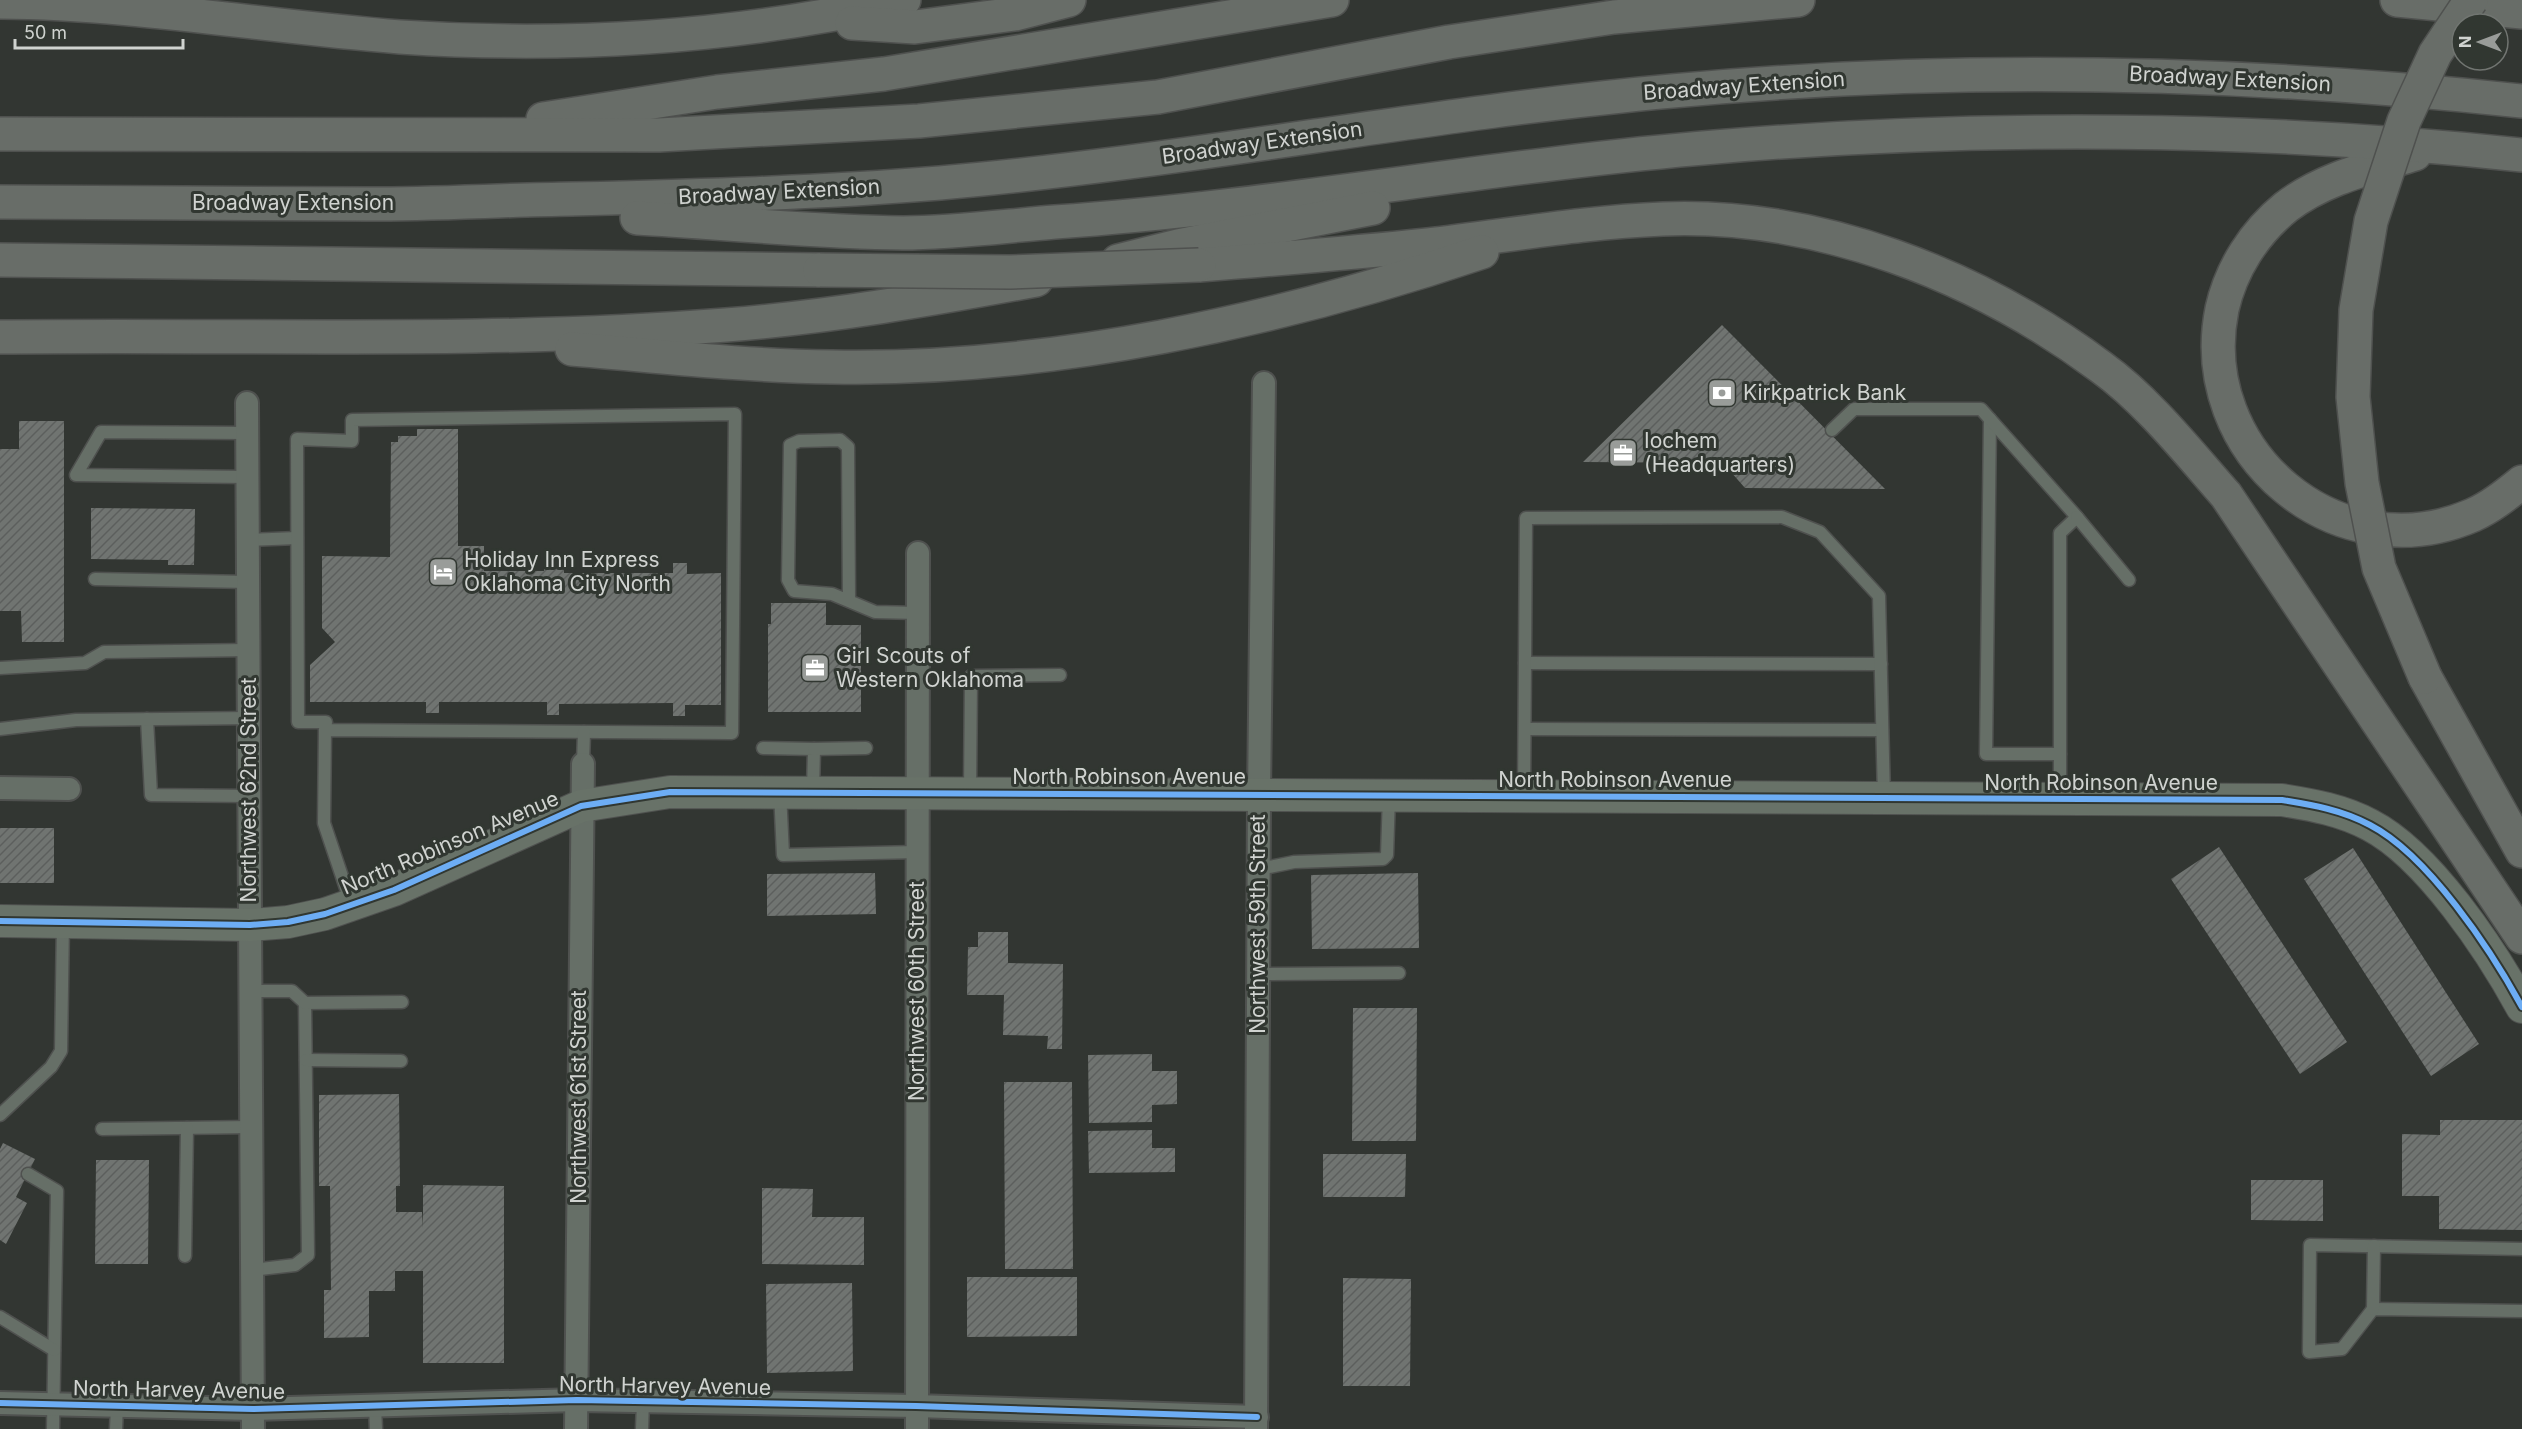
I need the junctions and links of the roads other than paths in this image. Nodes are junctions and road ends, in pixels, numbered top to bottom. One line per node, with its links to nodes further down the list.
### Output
1 (904, 0): 10 (highway)
2 (1070, 0): 10 (highway)
3 (1332, 0): 13 (highway)
4 (1798, 0): 13 (highway)
5 (2397, 0): 8 (highway)
6 (2447, 0): 8 (highway)
7 (0, 2): 10 (highway)
8 (2477, 3): 9 (highway); 69 (highway, bridge)
9 (2522, 12)
10 (802, 20)
11 (2522, 101): 18 (highway, Broadway Extension)
12 (0, 134): 13 (highway)
13 (432, 137)
14 (2440, 147): 15 (highway); 16 (highway); 29 (highway)
15 (2522, 155)
16 (1556, 164): 18 (highway); 22 (highway)
17 (0, 202): 18 (highway, Broadway Extension)
18 (374, 204)
19 (1545, 231): 20 (highway, bridge); 22 (highway); 76 (highway)
20 (0, 260)
21 (0, 337): 22 (highway)
22 (433, 338)
23 (1264, 383): 62 (street, Northwest 59th Street)
24 (246, 403): 27 (street, Northwest 62nd Street)
25 (1990, 418): 26 (lane); 30 (lane); 54 (lane)
26 (1832, 430)
27 (247, 433): 28 (street, Northwest 62nd Street); 28 (lane)
28 (247, 477): 32 (street, Northwest 62nd Street)
29 (2522, 482)
30 (2077, 517): 35 (lane); 54 (lane)
31 (297, 538): 32 (lane); 48 (lane); 50 (lane)
32 (248, 540): 36 (street, Northwest 62nd Street)
33 (918, 553): 38 (street, Northwest 60th Street)
34 (95, 579): 36 (lane)
35 (2129, 580)
36 (248, 582): 39 (street, Northwest 62nd Street)
37 (849, 599): 37 (lane); 38 (lane)
38 (918, 613): 60 (street, Northwest 60th Street)
39 (248, 650): 42 (lane); 44 (street, Northwest 62nd Street)
40 (1525, 663): 41 (lane); 41 (lane); 47 (lane)
41 (1881, 664): 49 (lane)
42 (0, 668)
43 (1060, 675): 61 (lane)
44 (249, 718): 45 (lane); 64 (street, Northwest 62nd Street)
45 (147, 719): 46 (lane); 64 (lane)
46 (0, 729)
47 (1525, 729): 49 (lane); 65 (lane)
48 (325, 730): 50 (lane); 72 (lane)
49 (1882, 730): 66 (lane)
50 (584, 732): 55 (lane)
51 (763, 748): 53 (lane)
52 (866, 748): 53 (lane)
53 (814, 749): 59 (lane)
54 (2060, 754): 67 (lane)
55 (583, 764): 68 (street, Northwest 61st Street)
56 (0, 788): 57 (street)
57 (69, 789)
58 (780, 792): 59 (street, North Robinson Avenue); 68 (street, North Robinson Avenue); 70 (lane)
59 (813, 792): 60 (street, North Robinson Avenue)
60 (917, 792): 61 (street, North Robinson Avenue); 70 (street, Northwest 60th Street)
61 (970, 792): 62 (street, North Robinson Avenue)
62 (1258, 795): 63 (street, North Robinson Avenue); 71 (street, Northwest 59th Street)
63 (1389, 795): 65 (street, North Robinson Avenue); 71 (lane)
64 (249, 796): 75 (street, Northwest 62nd Street)
65 (1524, 796): 66 (street, North Robinson Avenue)
66 (1884, 798): 67 (street, North Robinson Avenue)
67 (2060, 799): 82 (street, North Robinson Avenue)
68 (581, 806): 72 (street, North Robinson Avenue); 98 (street, Northwest 61st Street)
69 (2522, 851)
70 (917, 852): 104 (street, Northwest 60th Street)
71 (1258, 869): 78 (street, Northwest 59th Street)
72 (352, 904): 75 (street, North Robinson Avenue)
73 (0, 921): 74 (street, North Robinson Avenue)
74 (63, 921): 75 (street, North Robinson Avenue); 85 (lane)
75 (250, 926): 79 (street, Northwest 62nd Street)
76 (2522, 937)
77 (1399, 973): 78 (lane)
78 (1258, 974): 106 (street, Northwest 59th Street)
79 (251, 992): 81 (lane); 86 (street, Northwest 62nd Street)
80 (402, 1002): 81 (lane)
81 (305, 1003): 83 (lane)
82 (2522, 1006)
83 (306, 1060): 84 (lane); 93 (lane)
84 (401, 1060)
85 (0, 1115)
86 (251, 1127): 87 (lane); 93 (street, Northwest 62nd Street)
87 (187, 1128): 88 (lane); 92 (lane)
88 (102, 1129)
89 (28, 1174): 97 (lane)
90 (2374, 1246): 91 (lane); 94 (lane); 94 (lane)
91 (2522, 1249)
92 (185, 1256)
93 (252, 1270): 105 (street, Northwest 62nd Street)
94 (2373, 1309): 95 (lane)
95 (2522, 1311)
96 (0, 1317): 97 (lane)
97 (54, 1350): 101 (lane)
98 (577, 1400): 99 (street, North Harvey Avenue); 103 (street, North Harvey Avenue); 110 (street, Northwest 61st Street)
99 (643, 1402): 104 (street, North Harvey Avenue); 111 (lane)
100 (0, 1403): 101 (street, North Harvey Avenue)
101 (54, 1404): 102 (street, North Harvey Avenue); 107 (lane)
102 (117, 1406): 105 (street, North Harvey Avenue); 108 (lane)
103 (375, 1406): 105 (street, North Harvey Avenue); 109 (lane)
104 (916, 1406): 106 (street, North Harvey Avenue); 112 (street, Northwest 60th Street)
105 (253, 1419)
106 (1256, 1423)
107 (53, 1429)
108 (116, 1429)
109 (376, 1429)
110 (576, 1429)
111 (642, 1429)
112 (917, 1429)

